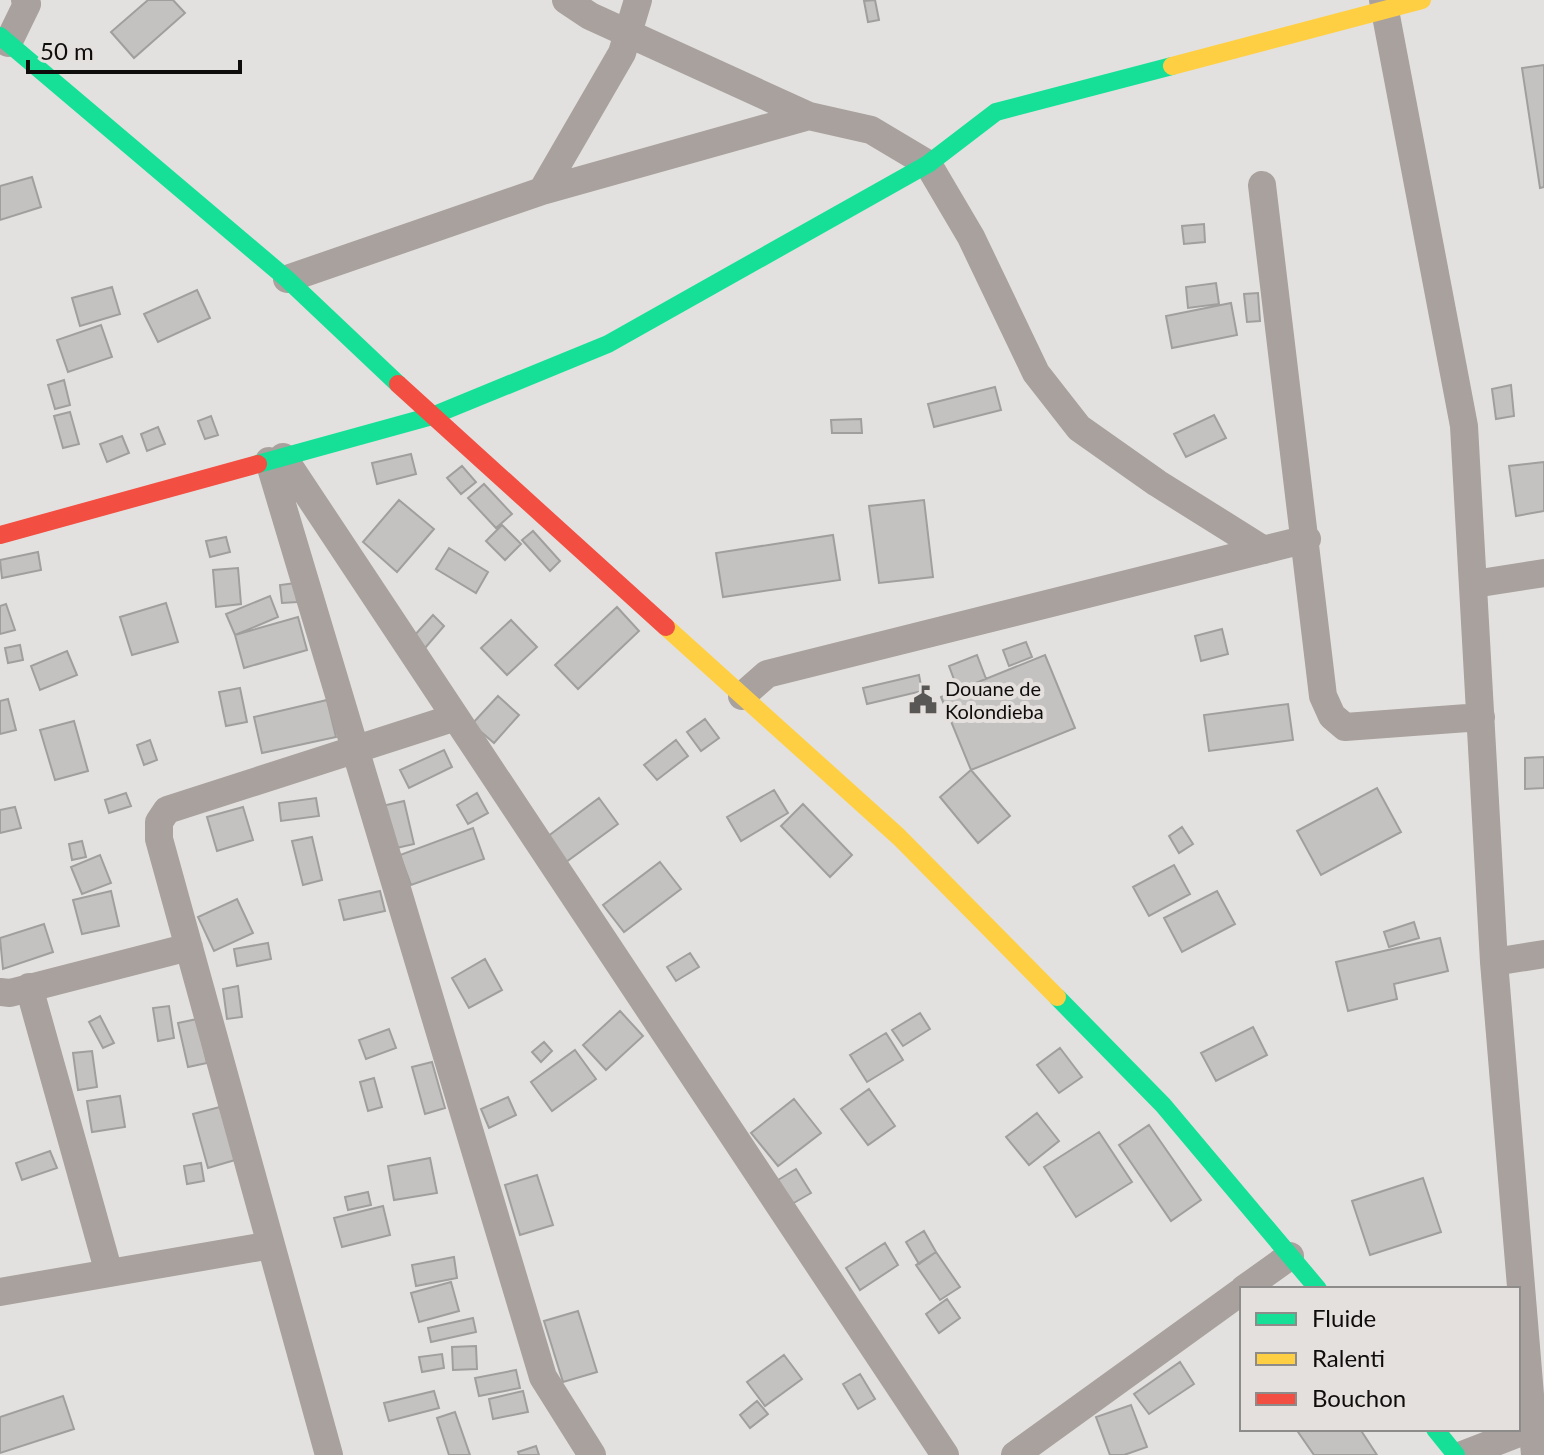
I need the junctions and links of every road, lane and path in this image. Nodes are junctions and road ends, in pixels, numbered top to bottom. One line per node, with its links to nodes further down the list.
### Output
1 (25, 0): 7 (street)
2 (566, 0): 6 (street)
3 (638, 0): 6 (street)
4 (1422, 0): 5 (main road)
5 (1384, 5): 9 (main road); 19 (street)
6 (628, 33): 8 (street); 11 (street)
7 (4, 40): 12 (main road)
8 (809, 116): 9 (street); 11 (street)
9 (928, 164): 13 (main road); 17 (street)
10 (1262, 185): 16 (street)
11 (542, 191): 12 (street)
12 (287, 279): 13 (main road)
13 (432, 416): 14 (main road); 20 (main road)
14 (276, 459): 15 (main road); 22 (street); 23 (street)
15 (0, 535)
16 (1307, 539): 17 (street); 21 (street)
17 (1264, 550): 20 (street)
18 (1544, 573): 19 (street)
19 (1474, 584): 21 (street)
20 (742, 696): 30 (main road)
21 (1481, 717): 26 (street)
22 (453, 718): 23 (street); 40 (street)
23 (356, 749): 24 (street); 39 (street)
24 (189, 947): 27 (street); 29 (street)
25 (1544, 954): 26 (street)
26 (1494, 962): 36 (street)
27 (29, 987): 28 (street); 31 (street)
28 (0, 992)
29 (271, 1245): 31 (street); 38 (street)
30 (1290, 1256): 32 (street); 33 (main road)
31 (109, 1273): 34 (street)
32 (1247, 1287)
33 (1316, 1287)
34 (0, 1292)
35 (1240, 1292): 41 (street)
36 (1537, 1439): 37 (street)
37 (1445, 1447)
38 (329, 1455)
39 (592, 1455)
40 (945, 1455)
41 (1015, 1455)

